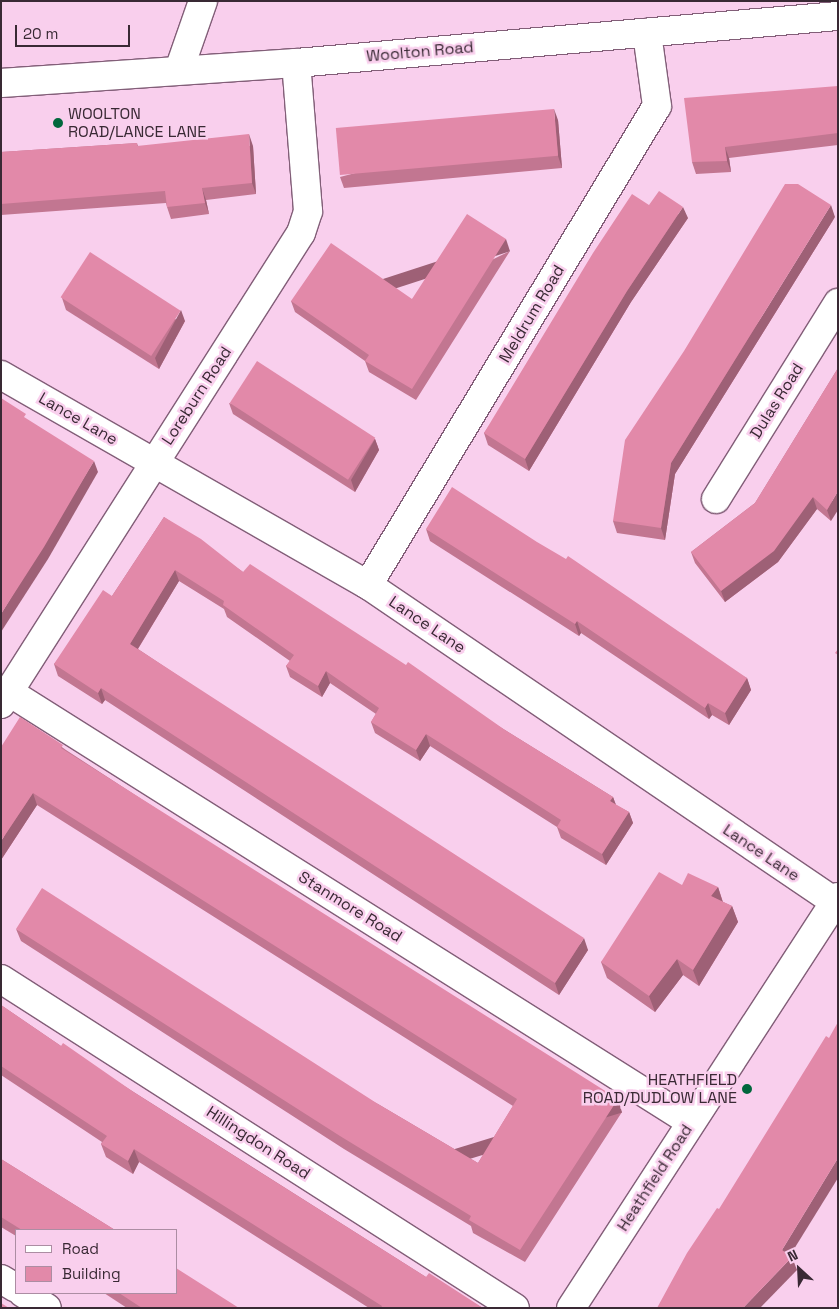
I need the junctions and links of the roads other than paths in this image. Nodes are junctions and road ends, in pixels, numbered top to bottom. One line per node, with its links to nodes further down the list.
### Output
1 (203, 1): 5 (street)
2 (838, 16): 3 (street, Woolton Road)
3 (647, 33): 4 (street, Woolton Road); 11 (street, Meldrum Road)
4 (296, 63): 5 (street, Woolton Road); 9 (street, Loreburn Road)
5 (179, 70): 6 (street, Woolton Road)
6 (1, 83)
7 (838, 303): 10 (street, Dulas Road)
8 (1, 375): 9 (street, Lance Lane)
9 (154, 463): 11 (street, Lance Lane); 12 (street, Loreburn Road)
10 (716, 500)
11 (368, 585): 13 (street, Lance Lane)
12 (5, 698): 15 (street, Stanmore Road)
13 (837, 901): 15 (street, Heathfield Road)
14 (1, 978): 20 (street, Hillingdon Road)
15 (691, 1122): 21 (street, Heathfield Road)
16 (1, 1279): 17 (street)
17 (15, 1287)
18 (25, 1294): 19 (street)
19 (47, 1308)
20 (515, 1308)
21 (571, 1308)

